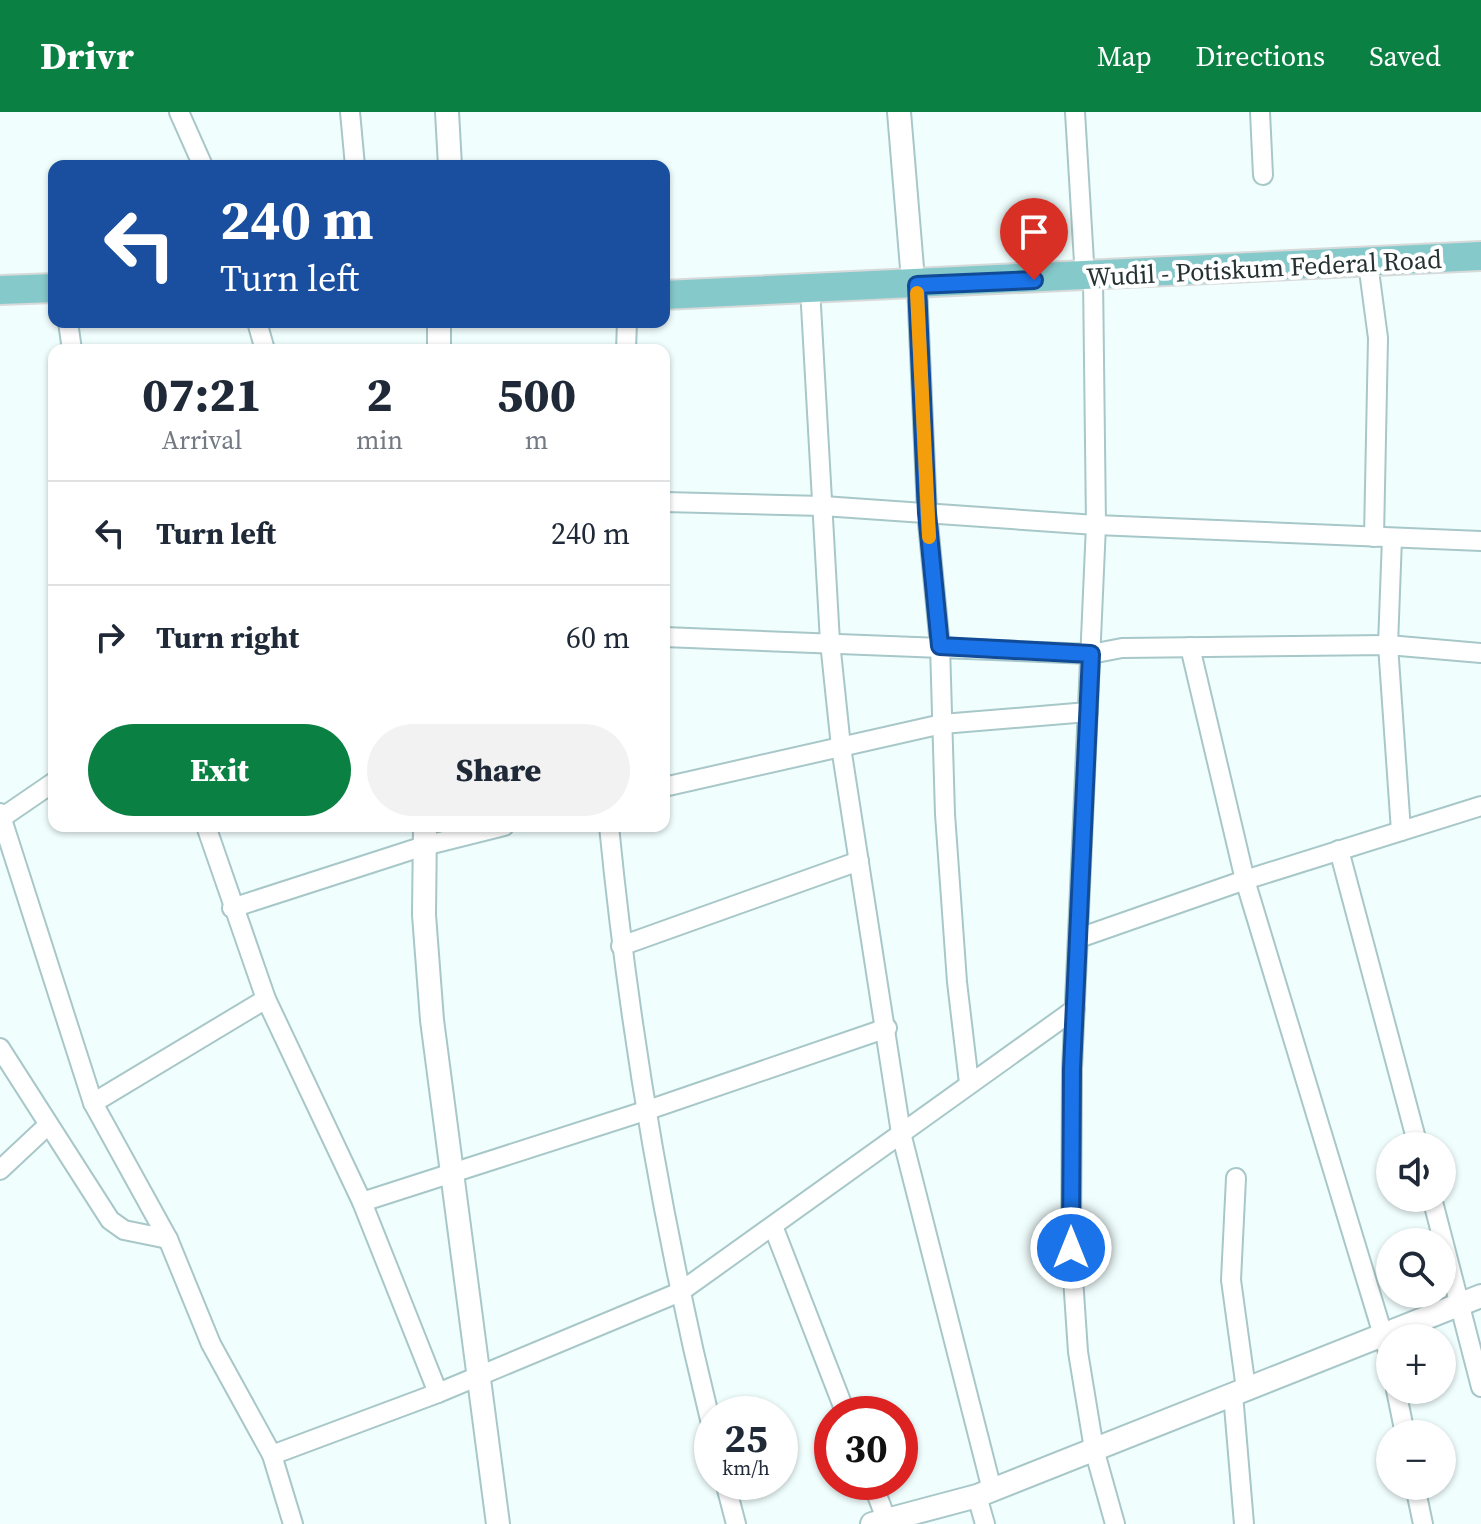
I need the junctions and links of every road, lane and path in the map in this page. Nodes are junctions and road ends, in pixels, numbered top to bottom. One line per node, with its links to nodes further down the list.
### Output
1 (179, 112): 7 (street)
2 (350, 112): 8 (street)
3 (447, 112): 9 (street)
4 (899, 112): 16 (street)
5 (1075, 112): 14 (street)
6 (1260, 112): 10 (street)
7 (200, 160)
8 (354, 160)
9 (450, 160)
10 (1263, 175)
11 (1481, 240): 14 (main road, Wudil - Potiskum Federal Road)
12 (1481, 256): 13 (main road, Wudil - Potiskum Federal Road)
13 (1368, 263): 14 (main road, Wudil - Potiskum Federal Road); 27 (street)
14 (1089, 269): 16 (main road, Wudil - Potiskum Federal Road); 26 (street)
15 (670, 276): 16 (main road, Wudil - Potiskum Federal Road)
16 (914, 277): 18 (main road, Wudil - Potiskum Federal Road); 25 (street)
17 (48, 288): 19 (main road)
18 (810, 288): 20 (main road, Wudil - Potiskum Federal Road); 24 (street)
19 (0, 290)
20 (670, 295)
21 (48, 306): 22 (main road)
22 (0, 308)
23 (670, 502): 24 (street)
24 (823, 506): 25 (street); 30 (street)
25 (927, 513): 26 (street); 32 (street)
26 (1096, 525): 27 (street); 35 (street)
27 (1383, 537): 28 (street); 31 (street)
28 (1481, 541)
29 (670, 637): 30 (street)
30 (830, 642): 32 (street); 38 (street)
31 (1388, 645): 33 (street); 34 (street); 43 (street)
32 (940, 646): 35 (street); 37 (street)
33 (1190, 647): 35 (street); 50 (street)
34 (1481, 653)
35 (1091, 654): 36 (street)
36 (1088, 712): 37 (street); 52 (street)
37 (942, 724): 38 (street); 58 (street)
38 (841, 747): 40 (street); 49 (street)
39 (48, 786): 42 (street)
40 (670, 786)
41 (1481, 806): 43 (street)
42 (1, 817): 59 (street)
43 (1401, 831): 48 (street)
44 (208, 832): 51 (street)
45 (456, 832): 47 (street)
46 (610, 832): 53 (street)
47 (424, 836): 51 (street); 65 (street)
48 (1339, 850): 50 (street); 62 (street)
49 (859, 861): 53 (street); 56 (street)
50 (1245, 880): 52 (street); 73 (street)
51 (232, 908): 54 (street)
52 (1079, 938): 55 (street)
53 (621, 946): 60 (street)
54 (266, 999): 59 (street); 67 (street)
55 (1075, 1009): 58 (street); 82 (street)
56 (887, 1028): 60 (street); 63 (street)
57 (0, 1048): 61 (street)
58 (969, 1083): 63 (street)
59 (93, 1103): 70 (street)
60 (648, 1110): 65 (street); 71 (street)
61 (48, 1125): 64 (street); 70 (street)
62 (1414, 1132)
63 (901, 1133): 69 (street); 84 (street)
64 (0, 1170)
65 (451, 1174): 67 (street); 76 (street)
66 (1236, 1178): 78 (street)
67 (362, 1202): 79 (street)
68 (1437, 1212): 72 (street)
69 (773, 1226): 71 (street); 81 (street)
70 (168, 1239): 83 (street)
71 (680, 1292): 76 (street); 80 (street)
72 (1471, 1300): 74 (street); 77 (street)
73 (1382, 1324)
74 (1408, 1324)
75 (1376, 1337): 78 (street)
76 (478, 1375): 79 (street); 90 (street)
77 (1481, 1387)
78 (1239, 1391): 82 (street); 94 (street)
79 (438, 1393): 83 (street)
80 (704, 1396)
81 (839, 1396)
82 (1094, 1449): 84 (street); 93 (street)
83 (272, 1455): 89 (street)
84 (985, 1493): 88 (street); 92 (street)
85 (730, 1500): 91 (street)
86 (877, 1500): 88 (street)
87 (1418, 1500): 95 (street)
88 (883, 1523)
89 (293, 1524)
90 (498, 1524)
91 (736, 1524)
92 (985, 1524)
93 (1115, 1524)
94 (1244, 1524)
95 (1423, 1524)

